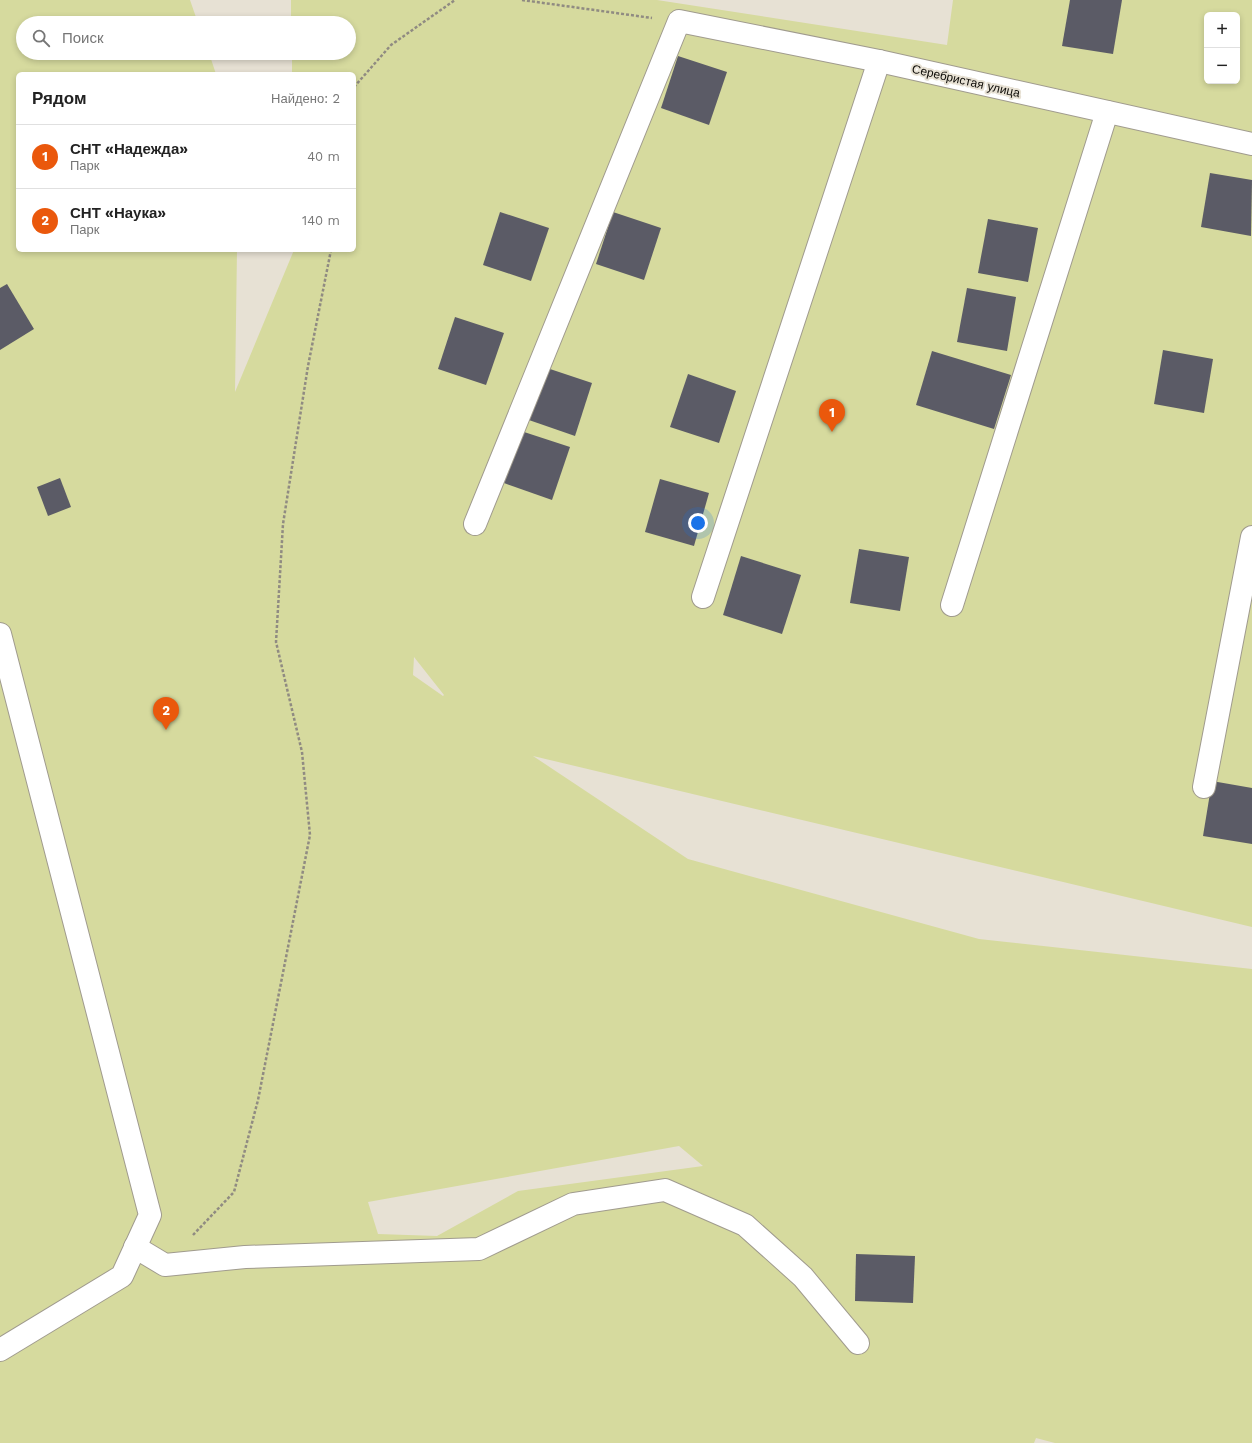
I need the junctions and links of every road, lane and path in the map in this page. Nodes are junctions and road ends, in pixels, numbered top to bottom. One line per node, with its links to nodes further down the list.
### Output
1 (455, 0): 5 (path)
2 (522, 0): 3 (path)
3 (679, 21): 4 (street, Серебристая улица); 9 (street)
4 (879, 61): 6 (street, Серебристая улица); 11 (street)
5 (356, 85)
6 (1107, 112): 7 (street, Серебристая улица); 12 (street)
7 (1252, 144)
8 (331, 252): 15 (path)
9 (475, 524)
10 (1252, 537): 14 (street)
11 (704, 597)
12 (952, 605)
13 (0, 634): 16 (street)
14 (1204, 787)
15 (192, 1237)
16 (135, 1247): 17 (street); 18 (street)
17 (858, 1343)
18 (0, 1350)

